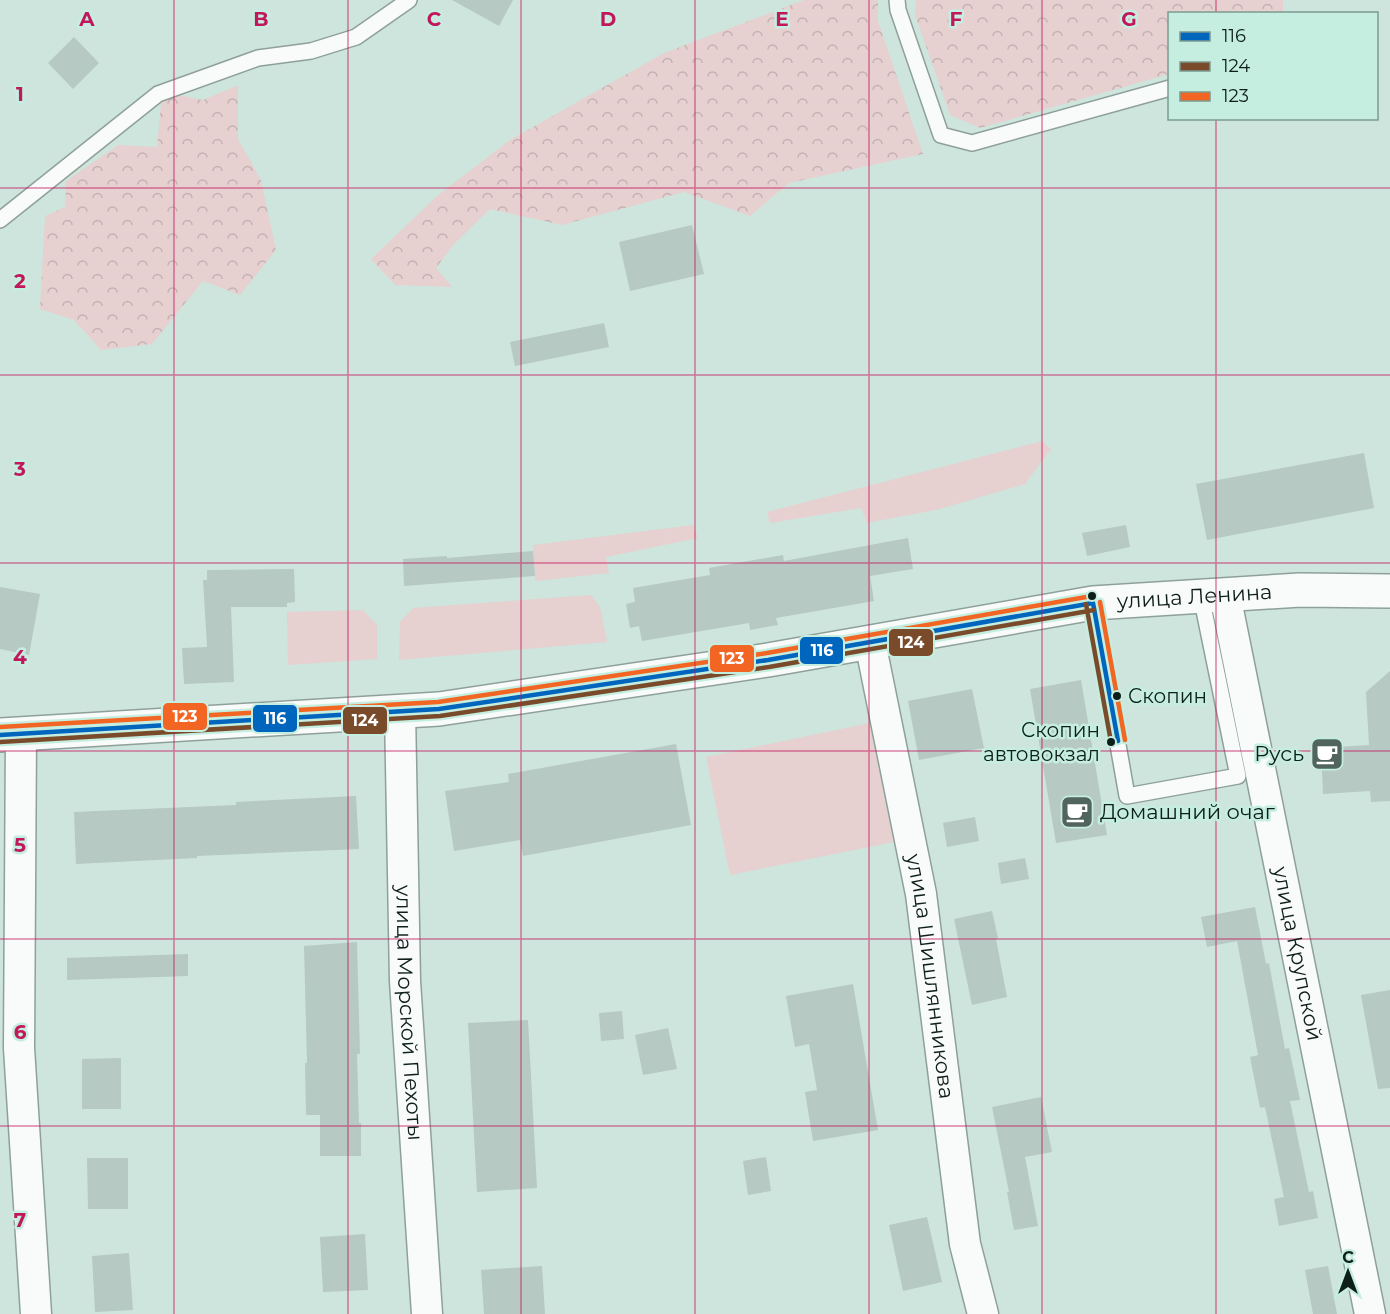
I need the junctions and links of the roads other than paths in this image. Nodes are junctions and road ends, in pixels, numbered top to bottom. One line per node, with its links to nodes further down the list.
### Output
1 (409, 0): 4 (lane)
2 (897, 0): 3 (lane)
3 (1168, 89)
4 (0, 220)
5 (1390, 591): 6 (street, улица Ленина)
6 (1213, 595): 7 (street, улица Ленина); 7 (lane); 14 (street, улица Крупской)
7 (1093, 603): 8 (street, улица Ленина)
8 (870, 642): 9 (street, улица Ленина); 13 (street, улица Шишлянникова)
9 (400, 711): 10 (street, улица Ленина); 12 (street, улица Морской Пехоты)
10 (10, 734): 11 (street)
11 (36, 1314)
12 (427, 1314)
13 (983, 1314)
14 (1370, 1314)

